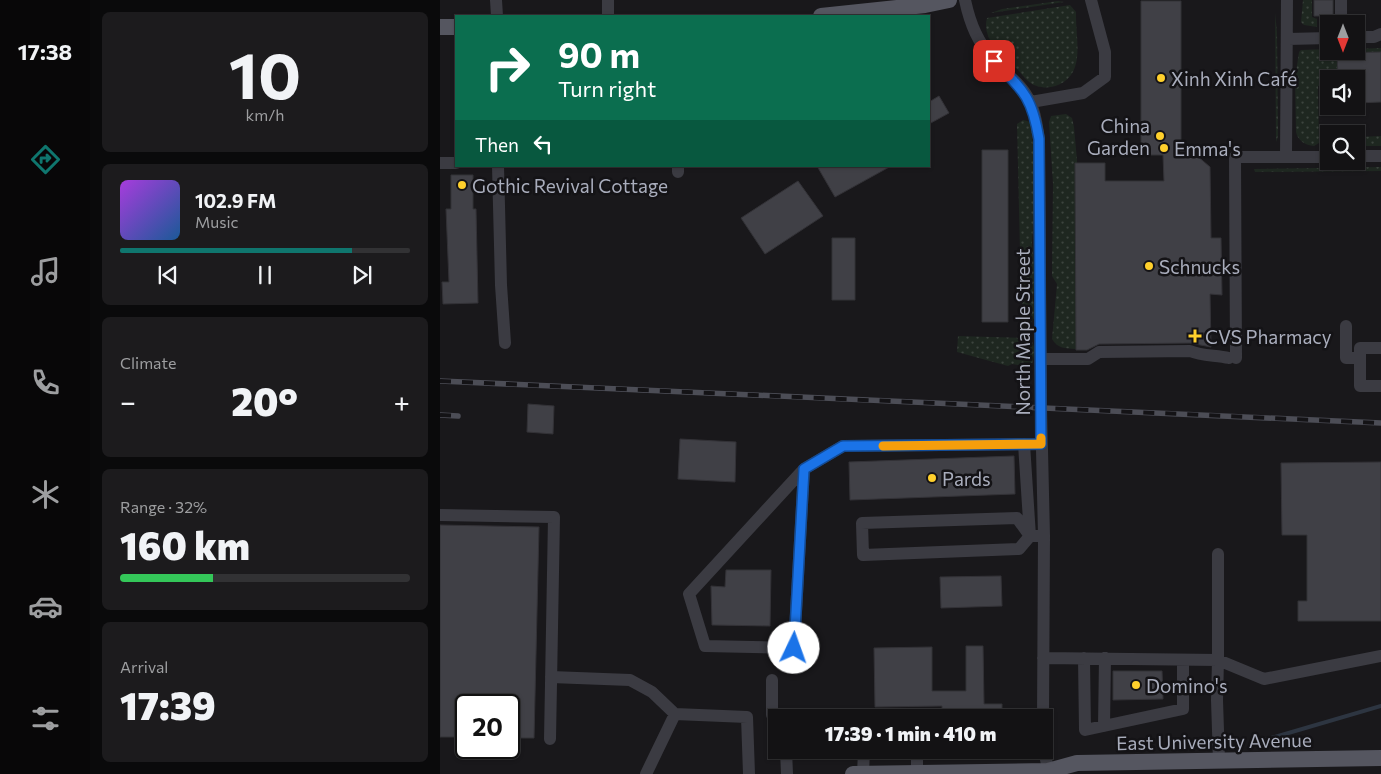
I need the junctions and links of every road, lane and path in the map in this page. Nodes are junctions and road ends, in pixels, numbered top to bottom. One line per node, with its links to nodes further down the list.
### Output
1 (496, 0): 10 (street)
2 (608, 0): 11 (street)
3 (949, 0): 8 (main road)
4 (965, 0): 20 (street, North Maple Street)
5 (1091, 0): 20 (street)
6 (1288, 0): 19 (street)
7 (1340, 0): 13 (street)
8 (925, 2): 9 (main road)
9 (878, 4): 12 (main road)
10 (497, 15)
11 (608, 15)
12 (826, 15)
13 (1341, 15)
14 (440, 27): 15 (main road)
15 (455, 27)
16 (1379, 36): 17 (street)
17 (1365, 37)
18 (1320, 38): 19 (street)
19 (1288, 39): 23 (street)
20 (1031, 102): 32 (street, North Maple Street)
21 (1365, 156): 22 (street)
22 (1381, 156)
23 (1286, 157): 24 (street); 32 (street)
24 (1320, 157)
25 (455, 163): 26 (street)
26 (440, 164)
27 (498, 167): 29 (street)
28 (1346, 326): 31 (street)
29 (505, 343)
30 (1381, 348): 31 (street)
31 (1360, 358): 33 (street)
32 (1041, 359): 35 (street, North Maple Street)
33 (1381, 386)
34 (1024, 444): 35 (street); 36 (street); 38 (street)
35 (1041, 444): 39 (street, North Maple Street)
36 (804, 469): 36 (street)
37 (440, 515): 47 (street)
38 (1030, 536): 38 (street); 39 (street)
39 (1044, 536): 42 (street, North Maple Street)
40 (1218, 554): 46 (street)
41 (1381, 656): 46 (street)
42 (1043, 658): 43 (street); 50 (street, North Maple Street)
43 (1084, 658): 44 (street); 52 (street)
44 (1105, 658): 45 (street); 52 (street)
45 (1183, 660): 46 (street); 52 (street)
46 (1218, 660): 59 (street)
47 (551, 677): 51 (street); 53 (street)
48 (772, 680): 49 (street)
49 (772, 709)
50 (1043, 709)
51 (675, 714): 62 (street); 63 (street)
52 (1104, 726)
53 (550, 739)
54 (1381, 758): 59 (main road, East University Avenue)
55 (786, 759): 64 (street)
56 (864, 759): 66 (street)
57 (917, 759): 60 (street)
58 (1047, 759): 61 (street)
59 (1219, 761): 61 (main road, East University Avenue)
60 (917, 773): 61 (main road, East University Avenue); 66 (main road, East University Avenue)
61 (1051, 773)
62 (646, 774)
63 (749, 774)
64 (787, 774)
65 (853, 774): 66 (main road, East University Avenue)
66 (863, 774)

